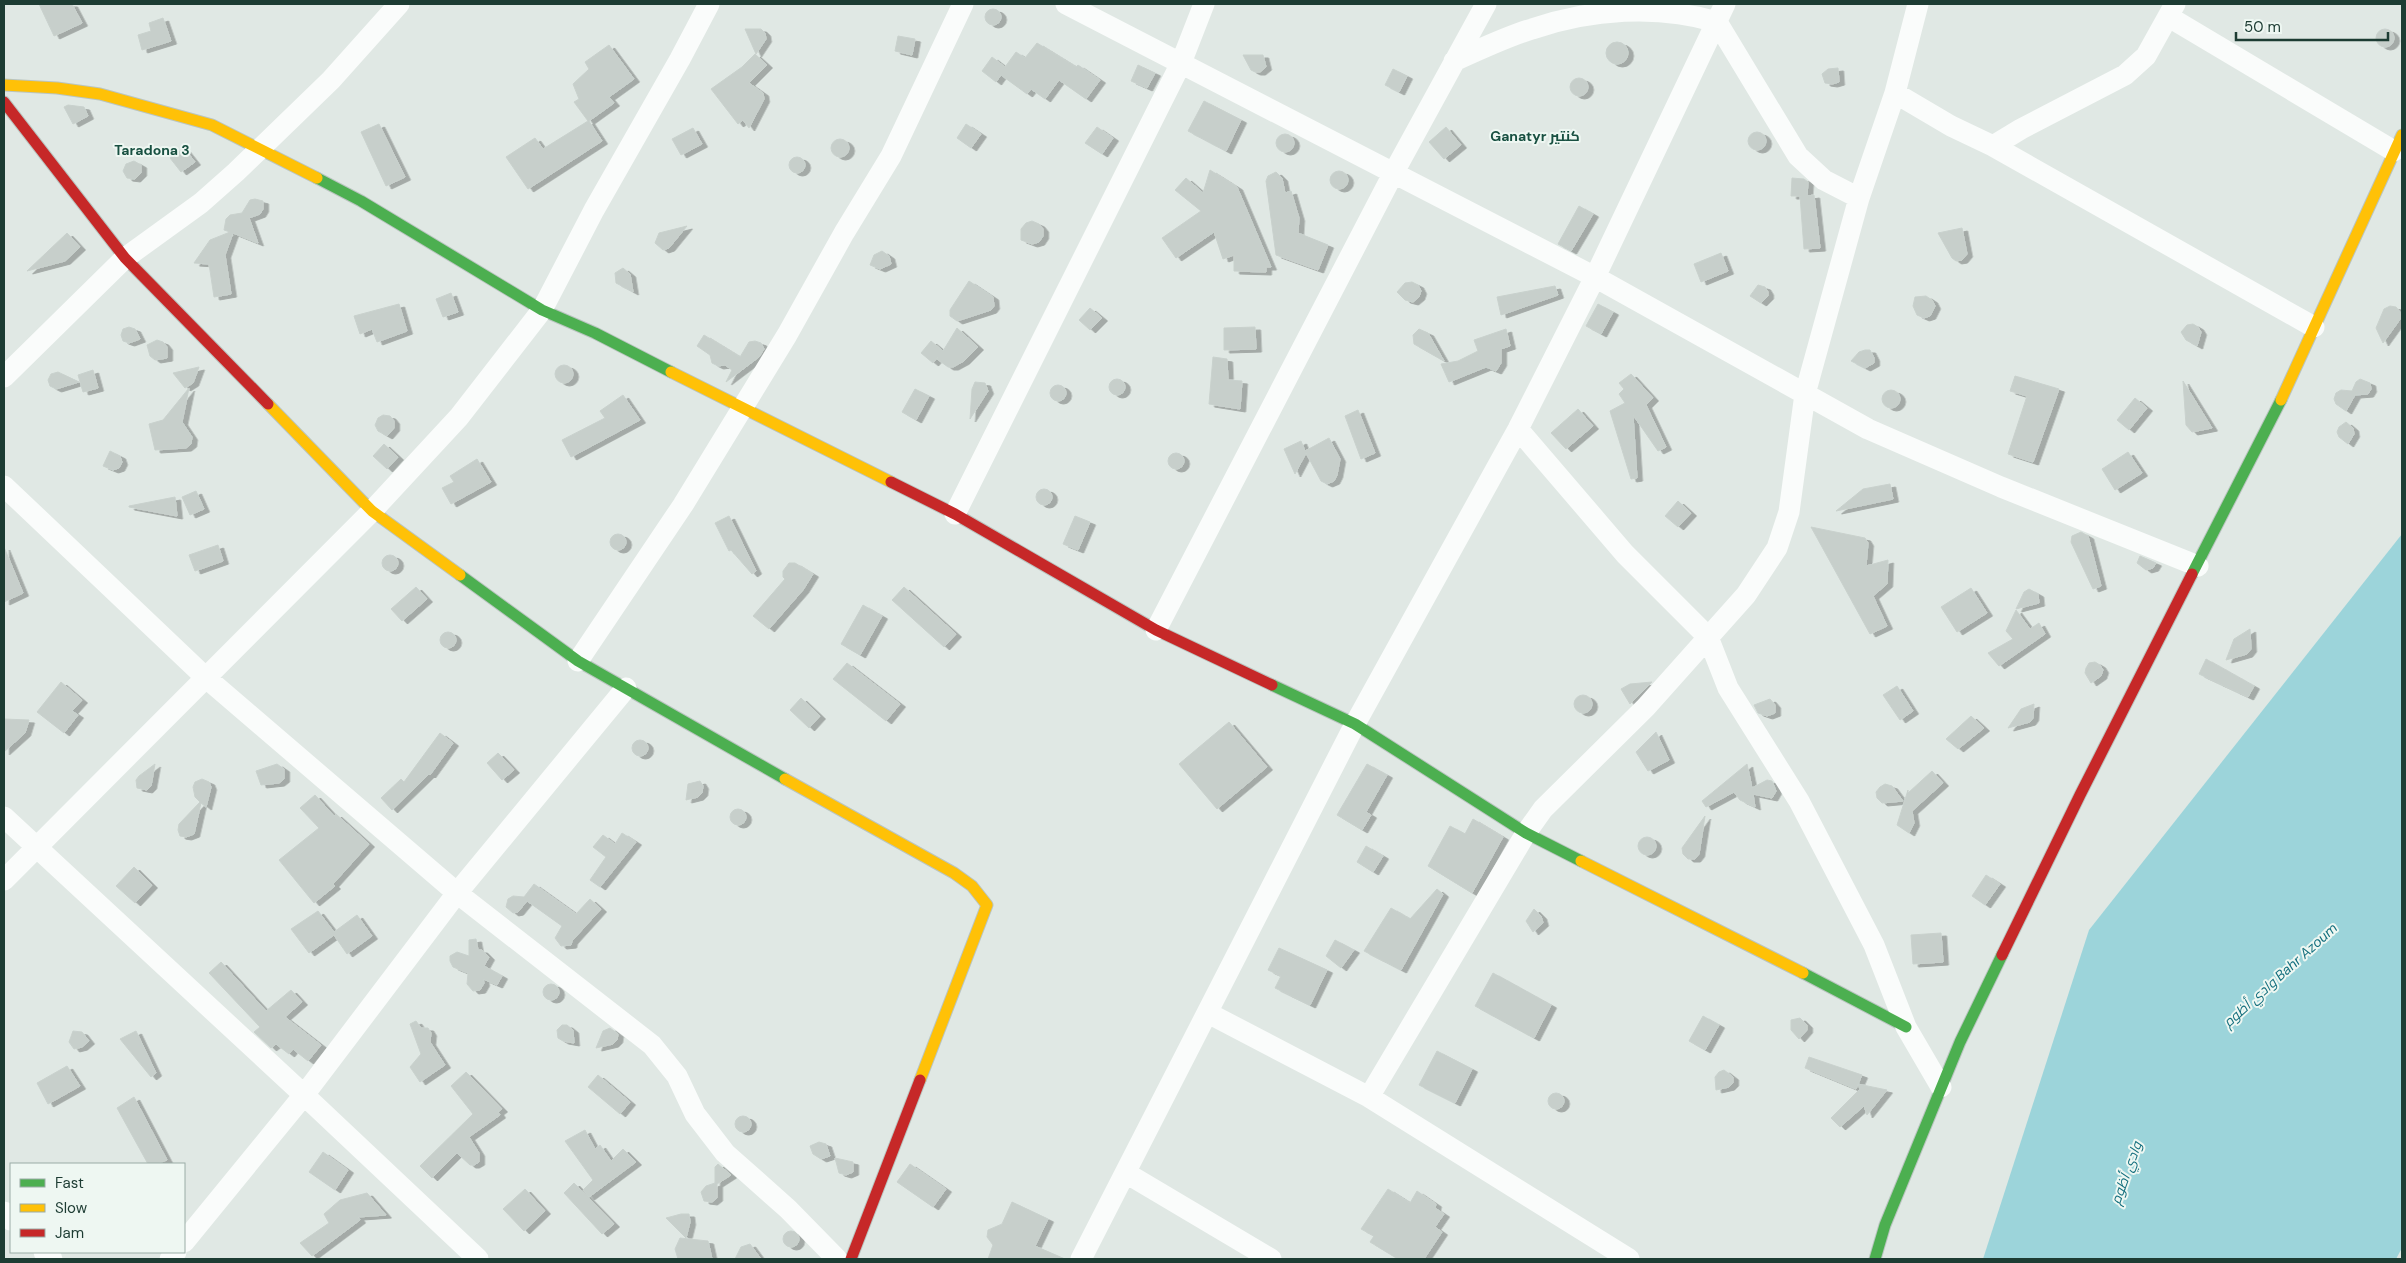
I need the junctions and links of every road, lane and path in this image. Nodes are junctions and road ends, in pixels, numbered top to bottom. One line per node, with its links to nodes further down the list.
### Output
1 (398, 4): 17 (street)
2 (708, 4): 22 (street)
3 (963, 4): 26 (street)
4 (1066, 4): 11 (street)
5 (1204, 4): 11 (street)
6 (1486, 4): 10 (street)
7 (1918, 4): 13 (street)
8 (2172, 10): 15 (street); 16 (street)
9 (1721, 13): 10 (street); 19 (street); 21 (street)
10 (1454, 61): 18 (street)
11 (1181, 63): 18 (street); 30 (street)
12 (4, 85): 17 (street)
13 (1895, 93): 16 (street); 19 (street)
14 (4, 102): 20 (street)
15 (2398, 143): 23 (street)
16 (1994, 146): 23 (street)
17 (260, 149): 20 (street); 22 (street)
18 (1394, 172): 21 (street); 32 (street)
19 (1858, 198): 25 (street)
20 (126, 258): 24 (street); 29 (street)
21 (1595, 277): 25 (street); 27 (street)
22 (542, 310): 26 (street); 29 (street)
23 (2314, 327): 31 (street)
24 (4, 377)
25 (1805, 394): 31 (street); 33 (street)
26 (743, 409): 30 (street); 34 (street)
27 (1518, 429): 33 (street); 37 (street)
28 (4, 486): 35 (street)
29 (372, 511): 34 (street); 35 (street)
30 (955, 514): 32 (street)
31 (2198, 566): 45 (street)
32 (1156, 630): 37 (street)
33 (1708, 637): 39 (street); 44 (street)
34 (578, 661): 36 (street)
35 (204, 676): 40 (street); 42 (street)
36 (626, 688): 42 (street); 52 (street)
37 (1355, 724): 39 (street); 43 (street)
38 (4, 818): 40 (street)
39 (1526, 833): 44 (street); 47 (street)
40 (34, 848): 41 (street); 46 (street)
41 (4, 880)
42 (457, 893): 46 (street); 51 (street)
43 (1208, 1013): 47 (street); 48 (street)
44 (1906, 1027): 45 (street)
45 (1941, 1087): 56 (street)
46 (304, 1095): 49 (street); 50 (street)
47 (1369, 1097): 55 (street)
48 (1126, 1173): 53 (street); 54 (street)
49 (185, 1241)
50 (478, 1259)
51 (837, 1259)
52 (851, 1259)
53 (1082, 1259)
54 (1271, 1259)
55 (1629, 1259)
56 (1875, 1259)

